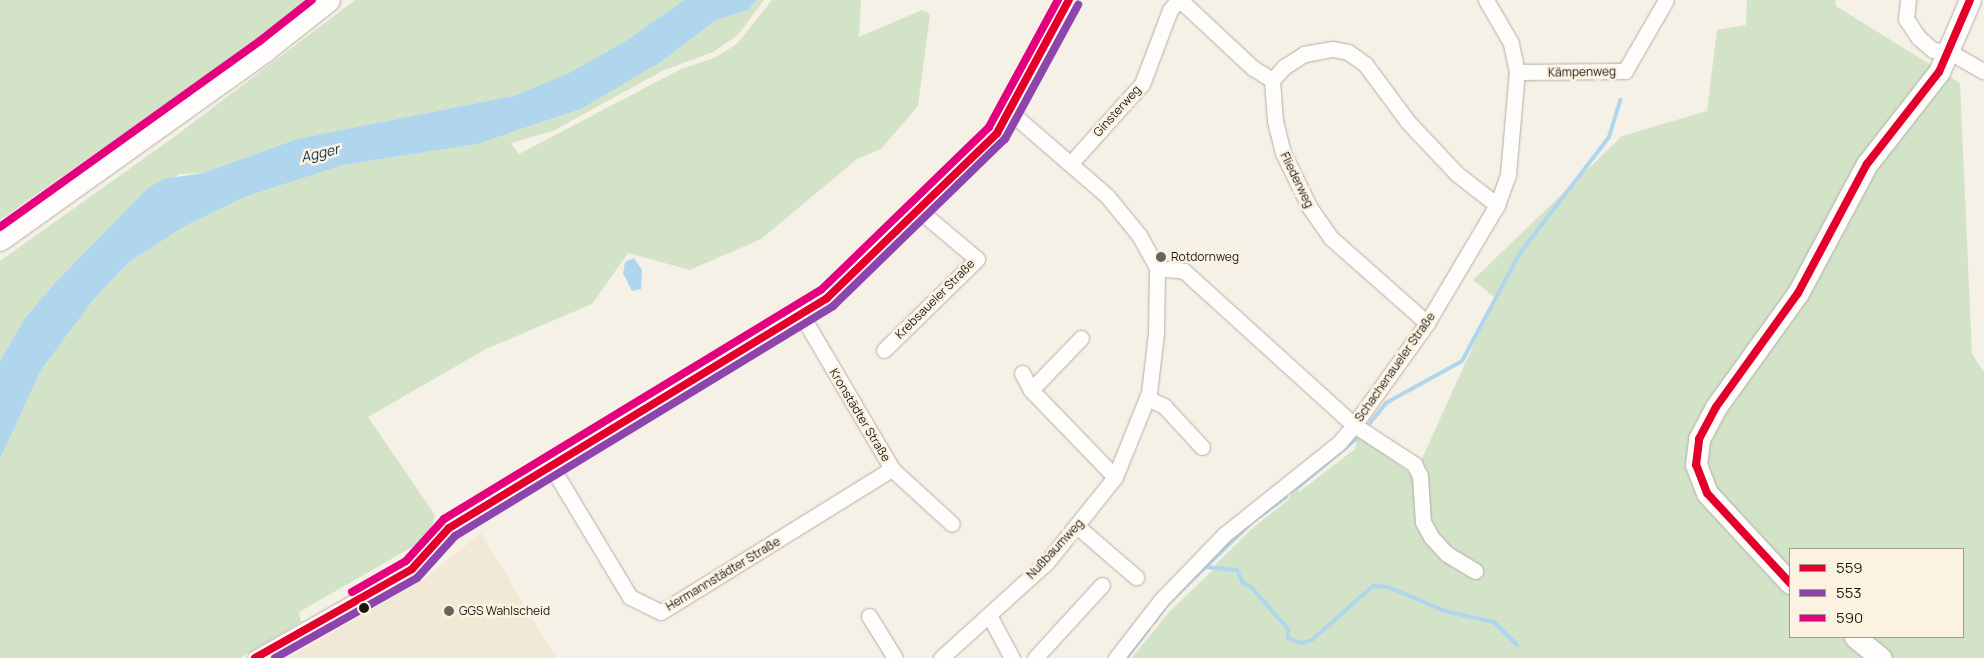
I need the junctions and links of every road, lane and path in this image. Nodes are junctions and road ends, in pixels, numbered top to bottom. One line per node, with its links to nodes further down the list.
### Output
1 (328, 0): 16 (main road)
2 (1069, 0): 12 (street)
3 (1179, 0): 11 (street, Ginsterweg); 13 (street, Ginsterweg)
4 (1486, 0): 9 (street, Schachenaueler Straße)
5 (1666, 0): 9 (street, Kämpenweg)
6 (1908, 0): 8 (street)
7 (1970, 0): 8 (street)
8 (1950, 52): 10 (street); 34 (street)
9 (1517, 72): 14 (street, Schachenaueler Straße)
10 (1984, 72)
11 (1272, 80): 14 (street); 19 (street, Fliederweg)
12 (1010, 111): 13 (street); 15 (street)
13 (1072, 162): 17 (street)
14 (1497, 205): 19 (street, Schachenaueler Straße)
15 (920, 211): 18 (street); 21 (street, Krebsaueler Straße)
16 (0, 239)
17 (1157, 268): 24 (street, Nußbaumweg); 25 (street)
18 (802, 316): 27 (street); 28 (street, Kronstädter Straße)
19 (1427, 323): 25 (street, Schachenaueler Straße)
20 (1081, 338): 23 (street)
21 (884, 350)
22 (1022, 373): 23 (street)
23 (1031, 390): 29 (street)
24 (1147, 398): 26 (street); 29 (street, Nußbaumweg)
25 (1354, 425): 32 (street); 45 (street, Schachenaueler Straße)
26 (1202, 447)
27 (551, 466): 28 (street, Hermannstädter Straße); 39 (street)
28 (892, 469): 30 (street, Kronstädter Straße)
29 (1115, 477): 31 (street, Nußbaumweg)
30 (952, 524)
31 (1078, 527): 33 (street); 37 (street, Nußbaumweg)
32 (1475, 571)
33 (1136, 577)
34 (1789, 582)
35 (1102, 585): 44 (street)
36 (869, 616): 41 (street)
37 (990, 617): 42 (street, Nußbaumweg); 43 (street)
38 (1856, 638): 46 (street)
39 (273, 653): 40 (street)
40 (255, 658)
41 (895, 658)
42 (941, 658)
43 (1012, 658)
44 (1035, 658)
45 (1116, 658)
46 (1881, 658)

